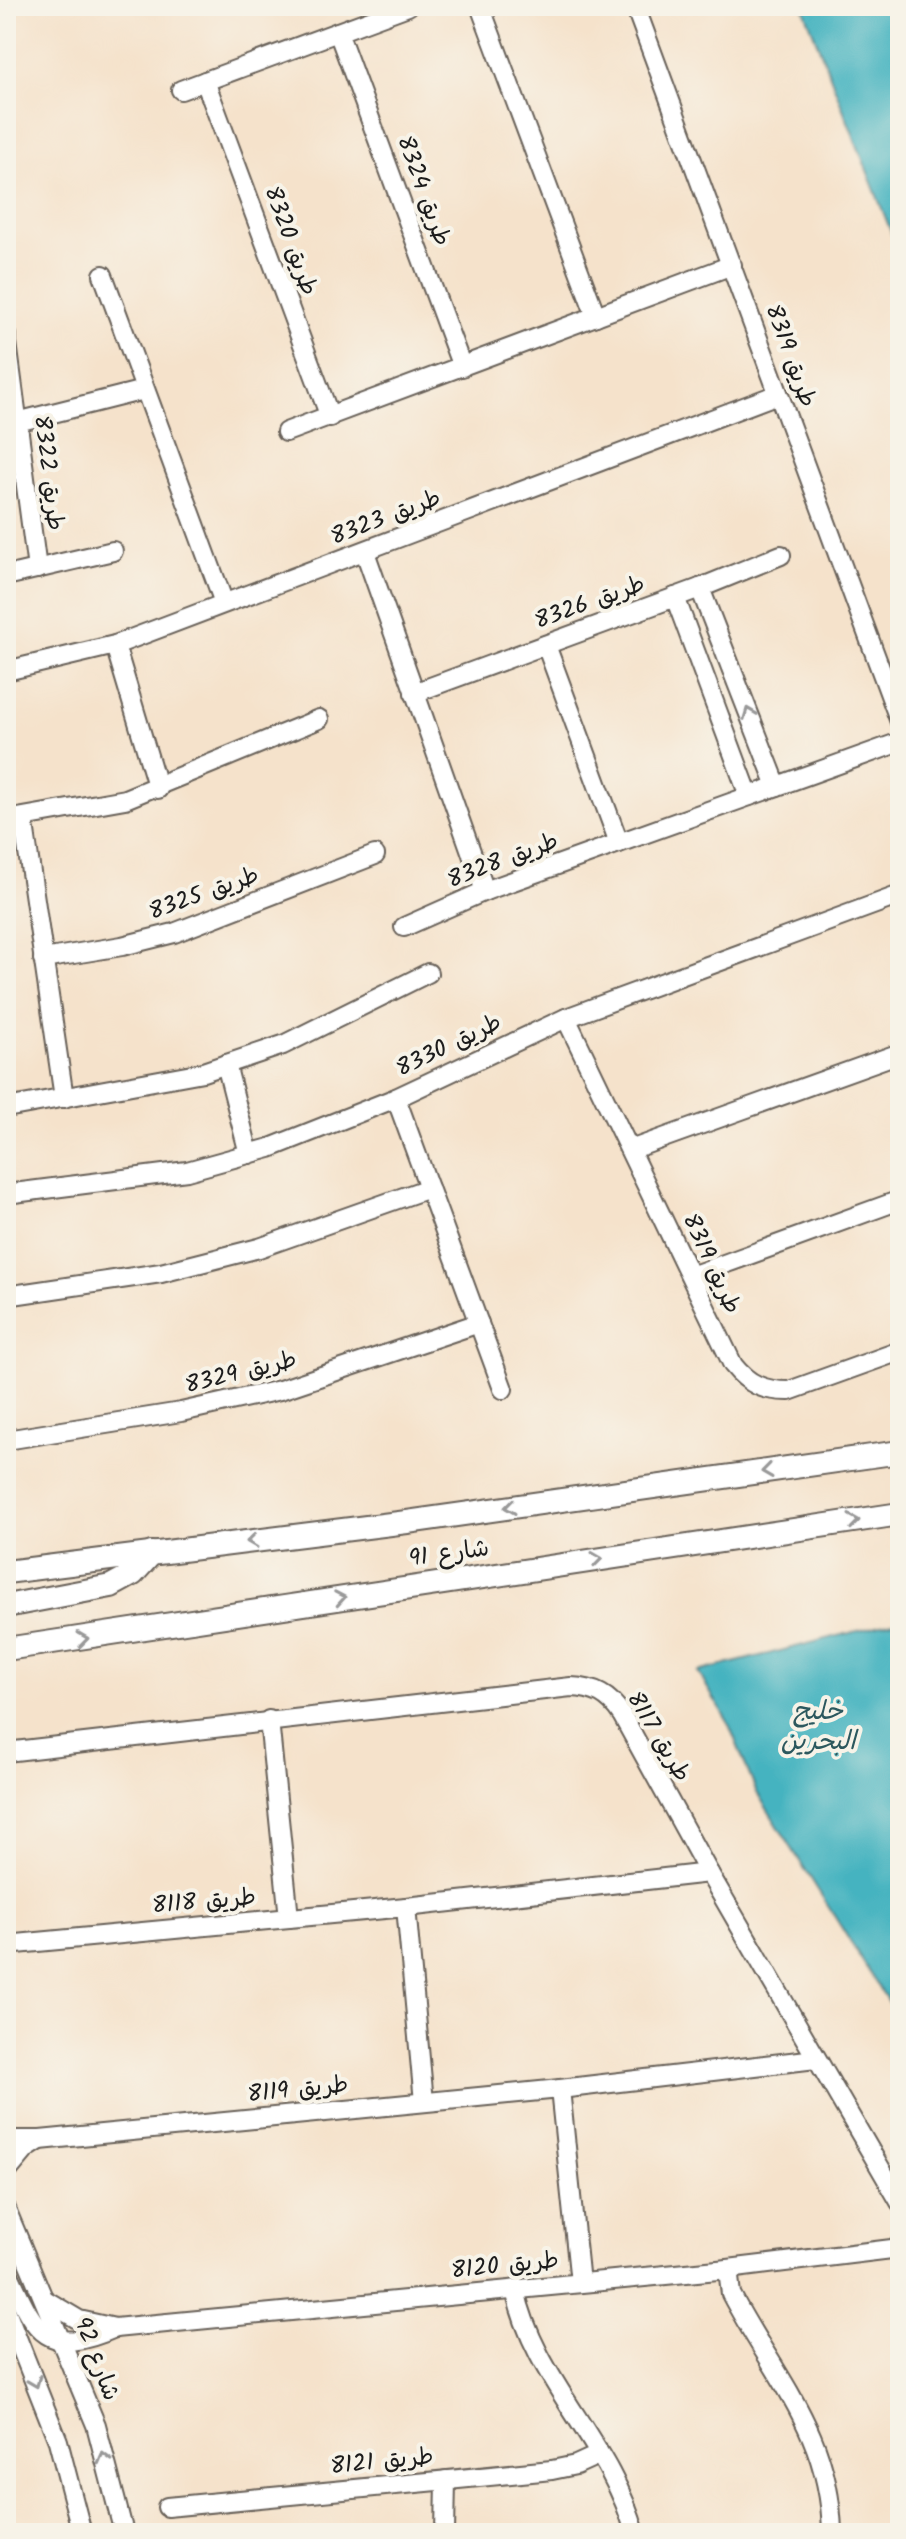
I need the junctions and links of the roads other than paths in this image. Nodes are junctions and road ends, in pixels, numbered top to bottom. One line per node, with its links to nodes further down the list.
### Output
1 (408, 6): 4 (street)
2 (480, 6): 9 (street)
3 (635, 6): 7 (street, طريق 8319)
4 (338, 32): 5 (street); 11 (street, طريق 8324)
5 (205, 81): 6 (street); 14 (street, طريق 8320)
6 (181, 90)
7 (732, 265): 9 (street); 13 (street, طريق 8319)
8 (103, 275): 12 (street)
9 (596, 316): 11 (street)
10 (6, 335): 15 (street, طريق 8322)
11 (462, 367): 14 (street)
12 (144, 390): 15 (street); 24 (street)
13 (778, 394): 18 (street, طريق 8323); 30 (street, طريق 8319)
14 (330, 417): 16 (street)
15 (17, 422): 20 (street, طريق 8322)
16 (286, 432)
17 (113, 551): 20 (street, طريق 8322)
18 (365, 552): 24 (street, طريق 8323); 28 (street)
19 (781, 555): 22 (street, طريق 8326)
20 (37, 569): 21 (street, طريق 8322)
21 (6, 576)
22 (700, 588): 23 (street, طريق 8326); 32 (street, one-way to 22)
23 (675, 597): 26 (street, طريق 8326); 34 (street)
24 (224, 603): 25 (street, طريق 8323)
25 (115, 645): 27 (street, طريق 8323); 33 (street)
26 (546, 645): 28 (street, طريق 8326); 36 (street)
27 (6, 671)
28 (414, 693): 38 (street)
29 (319, 719): 33 (street)
30 (900, 722)
31 (900, 742): 32 (street, طريق 8328)
32 (777, 786): 34 (street, طريق 8328)
33 (158, 789): 35 (street)
34 (749, 796): 36 (street, طريق 8328)
35 (14, 819): 41 (street)
36 (619, 843): 38 (street, طريق 8328)
37 (375, 855): 41 (street, طريق 8325)
38 (485, 891): 40 (street, طريق 8328)
39 (900, 895): 43 (street, طريق 8330)
40 (404, 927)
41 (43, 959): 46 (street)
42 (428, 973): 45 (street)
43 (566, 1018): 47 (street, طريق 8330); 49 (street, طريق 8319)
44 (900, 1053): 49 (street)
45 (226, 1064): 46 (street); 50 (street)
46 (64, 1098): 48 (street)
47 (396, 1098): 50 (street, طريق 8330); 51 (street)
48 (6, 1108)
49 (630, 1150): 54 (street, طريق 8319)
50 (249, 1154): 52 (street, طريق 8330)
51 (429, 1188): 55 (street); 56 (street)
52 (6, 1194)
53 (900, 1200): 54 (street)
54 (691, 1276): 57 (street, طريق 8319)
55 (6, 1296)
56 (479, 1323): 58 (street); 59 (street, طريق 8329)
57 (900, 1351)
58 (503, 1389)
59 (6, 1440)
60 (900, 1452): 62 (street, شارع 91, one-way to 62)
61 (900, 1514): 65 (street, شارع 91, one-way to 61)
62 (152, 1553): 63 (street, شارع 91); 64 (street)
63 (6, 1572)
64 (6, 1606)
65 (6, 1649)
66 (269, 1720): 67 (street, طريق 8117); 68 (street, طريق 8117); 70 (street)
67 (6, 1752)
68 (709, 1873): 69 (street, طريق 8118); 72 (street, طريق 8117)
69 (406, 1907): 70 (street, طريق 8118); 74 (street)
70 (289, 1918): 71 (street, طريق 8118)
71 (6, 1945)
72 (816, 2059): 73 (street, طريق 8119); 78 (street, طريق 8117)
73 (560, 2089): 74 (street, طريق 8119); 83 (street)
74 (424, 2102): 76 (street, طريق 8119)
75 (6, 2140): 76 (street, طريق 8119)
76 (40, 2140): 77 (street)
77 (6, 2173)
78 (900, 2202)
79 (6, 2209): 85 (street, شارع 92)
80 (900, 2248): 82 (street, طريق 8120)
81 (6, 2268): 88 (street)
82 (728, 2269): 83 (street, طريق 8120); 96 (street)
83 (580, 2283): 84 (street, طريق 8120)
84 (515, 2289): 87 (street, طريق 8120); 89 (street)
85 (47, 2301): 87 (street, طريق 8120); 88 (street, شارع 92)
86 (6, 2310): 92 (street, one-way to 92)
87 (115, 2328): 88 (street, طريق 8120)
88 (63, 2341): 93 (street, شارع 92, one-way to 88)
89 (598, 2455): 90 (street, طريق 8121); 95 (street)
90 (446, 2480): 91 (street, طريق 8121); 94 (street)
91 (167, 2507)
92 (82, 2533)
93 (124, 2533)
94 (445, 2533)
95 (635, 2533)
96 (832, 2533)

